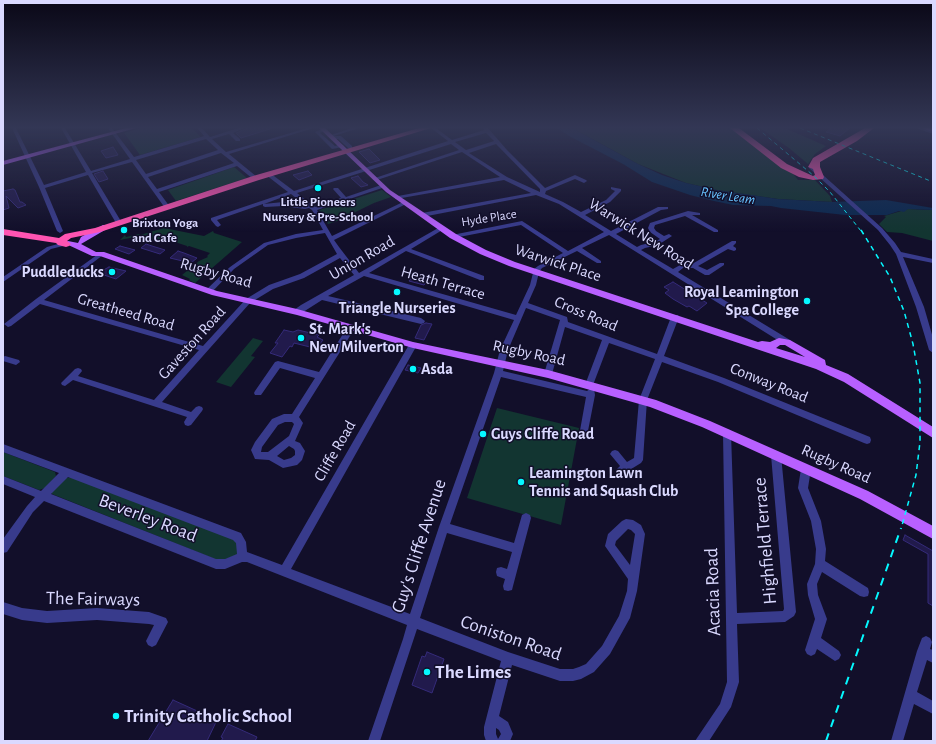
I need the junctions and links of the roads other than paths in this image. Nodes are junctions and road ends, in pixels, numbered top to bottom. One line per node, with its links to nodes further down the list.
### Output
1 (31, 163): 26 (street)
2 (83, 163): 17 (street)
3 (124, 163): 17 (street)
4 (135, 163): 20 (street)
5 (193, 163): 20 (street)
6 (302, 163): 19 (highway)
7 (358, 163): 15 (main road, Warwick Place)
8 (385, 163): 15 (street)
9 (427, 163): 23 (street)
10 (481, 163): 22 (street, Warwick New Road)
11 (514, 163): 32 (street)
12 (780, 163): 18 (highway)
13 (821, 163): 16 (highway)
14 (238, 164): 21 (street); 30 (street)
15 (365, 169): 23 (main road, Warwick Place); 31 (street)
16 (818, 171): 18 (highway); 18 (highway); 29 (street); 29 (street)
17 (89, 173): 26 (street); 45 (street)
18 (804, 173)
19 (268, 174): 21 (highway); 31 (street)
20 (144, 176): 30 (street)
21 (255, 178): 36 (highway)
22 (505, 178): 32 (street, Warwick New Road); 34 (street)
23 (375, 179): 25 (main road, Warwick Place)
24 (584, 181): 32 (street)
25 (383, 186): 33 (street); 34 (main road, Warwick Place)
26 (42, 187): 49 (street)
27 (612, 188): 44 (street)
28 (336, 189): 33 (street)
29 (836, 189): 65 (street)
30 (156, 192): 36 (street)
31 (292, 192): 35 (street); 38 (street)
32 (540, 193): 43 (street); 44 (street, Warwick New Road)
33 (345, 199): 38 (street)
34 (401, 200): 43 (main road, Warwick Place); 55 (street)
35 (256, 205): 38 (street); 47 (street)
36 (168, 207): 45 (highway)
37 (648, 207): 40 (street)
38 (312, 208): 50 (street)
39 (666, 208): 40 (street)
40 (656, 211): 53 (street)
41 (686, 214): 42 (street); 51 (street); 62 (street)
42 (698, 214)
43 (422, 215): 48 (main road, Warwick Place)
44 (580, 215): 53 (street, Warwick New Road)
45 (120, 223): 46 (highway)
46 (106, 227): 56 (highway); 56 (main road)
47 (215, 228)
48 (442, 228): 54 (main road, Warwick Place); 60 (street, Union Road)
49 (60, 230)
50 (326, 231): 55 (street); 77 (street)
51 (716, 231)
52 (3, 232): 56 (highway)
53 (610, 234): 59 (street); 62 (street, Warwick New Road)
54 (454, 236): 64 (street, Hyde Place); 72 (main road, Warwick Place)
55 (331, 239): 67 (street)
56 (64, 240): 63 (main road, Rugby Road); 63 (main road, Rugby Road); 66 (street); 66 (street)
57 (734, 242): 58 (street)
58 (728, 246): 61 (street); 71 (street)
59 (578, 248): 64 (street); 69 (street)
60 (406, 249): 74 (street, Union Road); 75 (street)
61 (734, 249)
62 (636, 250): 73 (street, Warwick New Road)
63 (101, 254): 77 (main road, Rugby Road); 79 (street, Greatheed Road)
64 (567, 254): 72 (street)
65 (899, 254): 68 (street); 96 (street)
66 (38, 255): 76 (street)
67 (341, 255): 74 (street); 80 (street, Gaveston Road)
68 (933, 261)
69 (599, 262)
70 (722, 264): 71 (street)
71 (694, 266): 73 (street)
72 (536, 271): 81 (street, Guy's Cliffe Avenue); 83 (main road, Warwick Place)
73 (672, 272): 89 (street, Warwick New Road)
74 (360, 275): 78 (street, Union Road); 84 (street, Heath Terrace)
75 (482, 278)
76 (3, 280)
77 (208, 291): 80 (main road, Rugby Road)
78 (321, 297): 82 (street, Union Road); 85 (street)
79 (38, 301): 87 (street, Greatheed Road); 95 (street, Greatheed Road)
80 (249, 301): 82 (main road, Rugby Road); 95 (street, Gaveston Road)
81 (524, 304): 84 (street, Guy's Cliffe Avenue); 86 (street, Cross Road)
82 (297, 312): 88 (main road, Rugby Road)
83 (674, 317): 90 (main road, Warwick Place); 98 (street)
84 (517, 318): 99 (street, Guy's Cliffe Avenue)
85 (421, 321)
86 (563, 321): 91 (street, Cross Road); 100 (street)
87 (8, 324)
88 (351, 328): 94 (main road, Rugby Road); 101 (street)
89 (762, 328): 92 (street, Warwick New Road); 93 (street, Warwick New Road)
90 (739, 338): 93 (main road, Warwick Place); 97 (main road, Warwick Place)
91 (606, 339): 98 (street, Cross Road); 104 (street)
92 (789, 343): 93 (main road, Warwick Place); 97 (main road); 103 (main road, Warwick New Road)
93 (775, 344): 97 (main road, Warwick New Road)
94 (413, 345): 99 (main road, Rugby Road); 130 (street, Cliffe Road)
95 (205, 349): 107 (street, Gaveston Road)
96 (933, 350)
97 (784, 354): 103 (main road, Warwick Place)
98 (659, 357): 106 (street); 113 (street, Conway Road)
99 (499, 368): 100 (main road, Rugby Road); 104 (street); 124 (street, Guy's Cliffe Avenue)
100 (548, 374): 104 (main road, Rugby Road)
101 (321, 376): 105 (street); 109 (street)
102 (72, 377): 107 (street)
103 (848, 380): 111 (main road, Warwick New Road)
104 (591, 389): 106 (main road, Rugby Road); 112 (street)
105 (258, 393)
106 (642, 400): 110 (main road, Rugby Road); 116 (street)
107 (156, 403): 108 (street)
108 (193, 416)
109 (294, 418): 114 (street); 118 (street)
110 (727, 433): 117 (main road, Rugby Road); 137 (street, Acacia Road)
111 (933, 433)
112 (583, 436)
113 (867, 440)
114 (289, 442): 118 (street); 118 (street)
115 (3, 448): 120 (street, Beverley Road)
116 (615, 454)
117 (776, 455): 119 (main road, Rugby Road); 137 (street, Highfield Terrace)
118 (270, 456)
119 (806, 469): 125 (main road, Rugby Road); 129 (street)
120 (66, 472): 122 (street); 128 (street, Beverley Road)
121 (3, 480): 122 (street, Beverley Road)
122 (42, 496): 126 (street); 128 (street, Beverley Road)
123 (526, 518): 127 (street)
124 (444, 527): 127 (street); 138 (street, Guy's Cliffe Avenue)
125 (933, 533)
126 (3, 548)
127 (518, 549): 132 (street)
128 (242, 557): 130 (street)
129 (820, 564): 135 (street); 141 (street)
130 (284, 571): 138 (street)
131 (501, 572): 132 (street)
132 (511, 576): 134 (street)
133 (633, 578): 133 (street, Coniston Road); 142 (street, Coniston Road)
134 (508, 586)
135 (864, 592)
136 (3, 608): 139 (street, The Fairways)
137 (731, 619): 149 (street, Acacia Road)
138 (414, 622): 142 (street, Coniston Road); 146 (street, Guy's Cliffe Avenue)
139 (152, 641)
140 (927, 650): 143 (street)
141 (834, 655)
142 (508, 658): 145 (street)
143 (911, 695): 144 (street); 150 (street)
144 (933, 708)
145 (492, 719): 147 (street); 148 (street)
146 (374, 741)
147 (493, 741)
148 (504, 741)
149 (701, 741)
150 (897, 741)

